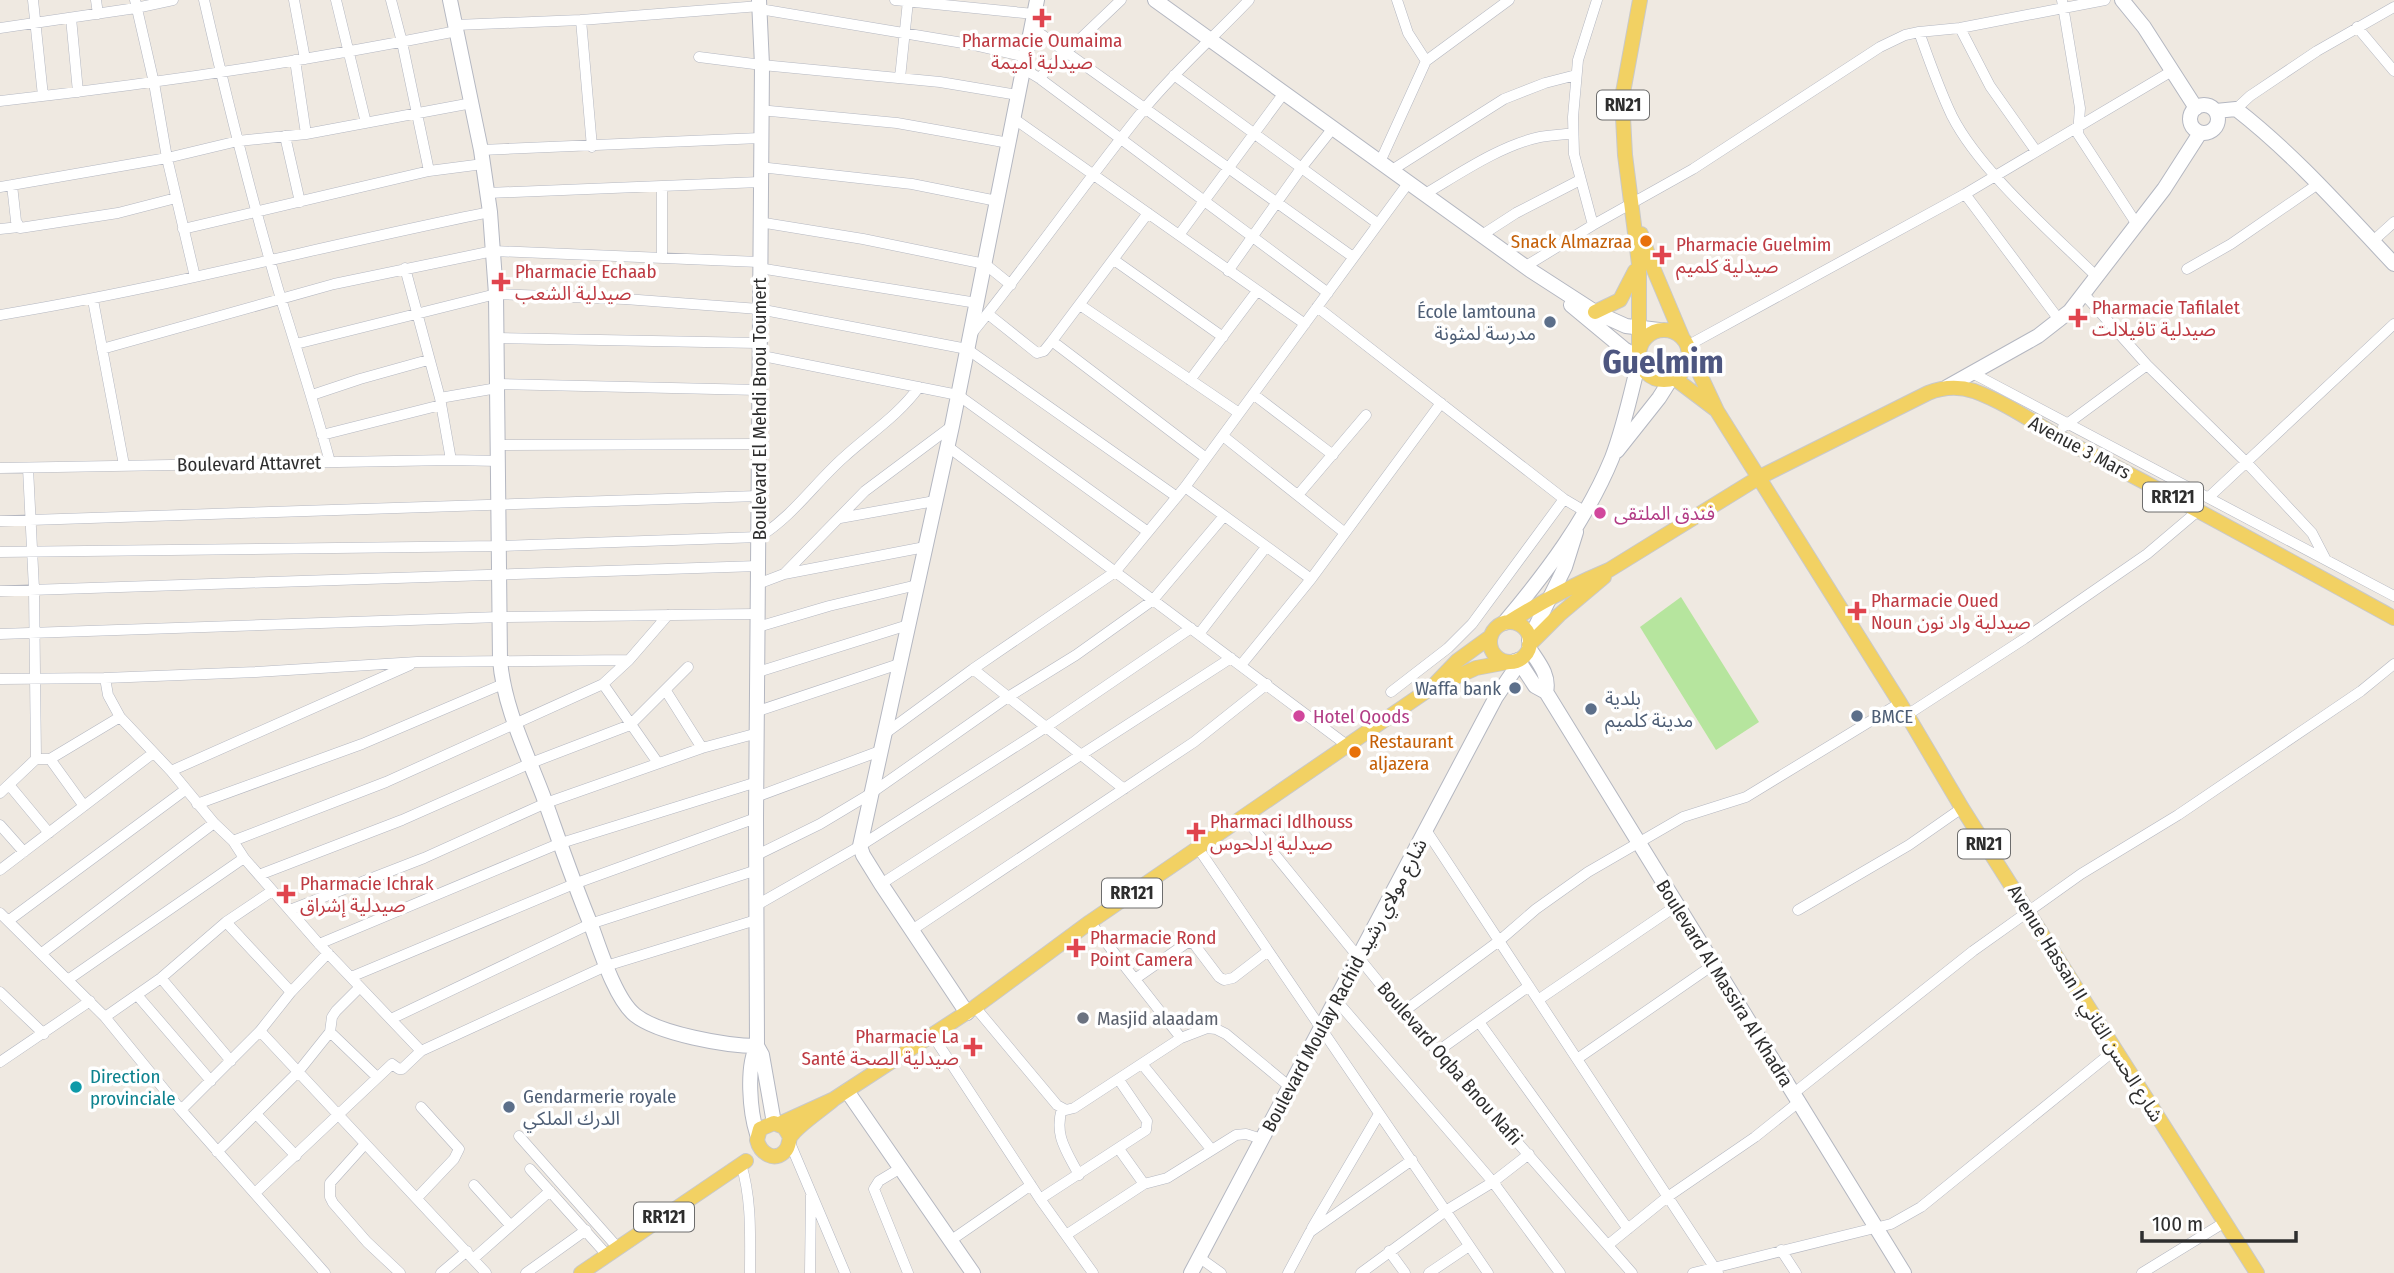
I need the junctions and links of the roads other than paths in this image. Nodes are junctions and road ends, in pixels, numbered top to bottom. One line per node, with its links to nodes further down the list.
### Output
1 (33, 0): 28 (street)
2 (96, 0): 24 (street)
3 (173, 0): 20 (street)
4 (204, 0): 46 (street)
5 (294, 0): 40 (street)
6 (336, 0): 37 (street)
7 (391, 0): 36 (street)
8 (450, 0): 31 (street)
9 (895, 0): 19 (street)
10 (1121, 0): 38 (street)
11 (1155, 0): 35 (street)
12 (1249, 0): 35 (street)
13 (1396, 0): 41 (street)
14 (1509, 0): 41 (street)
15 (1597, 0): 48 (street)
16 (1640, 0): 102 (main road, RN21)
17 (2105, 0): 21 (street)
18 (2122, 0): 44 (street)
19 (908, 1): 25 (street); 34 (street)
20 (136, 4): 24 (street); 51 (street)
21 (2063, 4): 32 (street); 66 (street)
22 (760, 5): 27 (street); 34 (street); 43 (street, Boulevard El Mehdi Bnou Toumert)
23 (2394, 7): 29 (street)
24 (98, 14): 26 (street)
25 (1034, 14): 38 (street); 42 (street)
26 (71, 18): 28 (street); 52 (street)
27 (581, 20): 31 (street); 77 (street)
28 (35, 23): 30 (street); 55 (street)
29 (2357, 27): 45 (street); 60 (street)
30 (0, 28)
31 (457, 28): 36 (street); 57 (street)
32 (1960, 28): 33 (street); 78 (street)
33 (1919, 32): 87 (street); 102 (street)
34 (903, 33): 42 (street); 49 (street)
35 (1211, 40): 47 (street); 53 (street)
36 (402, 42): 37 (street); 63 (street)
37 (348, 52): 40 (street); 65 (street)
38 (1067, 52): 50 (street); 58 (street)
39 (699, 57): 43 (street)
40 (300, 60): 46 (street); 71 (street)
41 (1426, 61): 81 (street)
42 (1025, 63): 50 (street); 54 (street)
43 (762, 65): 49 (street); 61 (street, Boulevard El Mehdi Bnou Toumert)
44 (2172, 71): 59 (street); 66 (street)
45 (2394, 71)
46 (220, 72): 51 (street); 75 (street)
47 (1174, 75): 58 (street); 68 (street)
48 (1576, 75): 69 (street); 81 (street)
49 (900, 78): 54 (street)
50 (1039, 78): 74 (street)
51 (154, 83): 52 (street); 80 (street)
52 (78, 92): 55 (street)
53 (1284, 93): 67 (street); 68 (street)
54 (1018, 95): 64 (street)
55 (43, 96): 56 (street)
56 (0, 100)
57 (472, 103): 63 (street); 79 (street)
58 (1146, 107): 74 (street); 82 (street)
59 (2196, 108): 62 (street); 70 (street)
60 (2236, 109): 62 (street); 90 (street)
61 (760, 110): 73 (street, Boulevard El Mehdi Bnou Toumert); 76 (street)
62 (2216, 111): 70 (street)
63 (417, 112): 65 (street); 84 (street)
64 (1013, 118): 76 (street); 86 (street)
65 (366, 123): 71 (street)
66 (2077, 126): 78 (street); 109 (street)
67 (1334, 128): 81 (street); 83 (street)
68 (1253, 132): 82 (street); 83 (street)
69 (1573, 133): 88 (street); 95 (street)
70 (2200, 133): 109 (street)
71 (306, 134): 72 (street)
72 (285, 136): 75 (street); 100 (street)
73 (760, 138): 77 (street); 85 (street, Boulevard El Mehdi Bnou Toumert)
74 (1121, 139): 86 (street); 98 (street)
75 (238, 141): 80 (street); 103 (street)
76 (1009, 143): 99 (street)
77 (592, 147): 79 (street)
78 (2036, 150): 87 (street)
79 (482, 157): 84 (street); 94 (street)
80 (167, 158): 91 (street); 97 (street)
81 (1386, 166): 89 (street)
82 (1228, 167): 98 (street); 101 (street)
83 (1302, 167): 101 (street); 108 (street)
84 (429, 171): 100 (street)
85 (760, 174): 92 (street); 99 (street); 106 (street, Boulevard El Mehdi Bnou Toumert)
86 (1095, 174): 105 (street); 133 (street)
87 (1996, 176): 96 (street); 131 (street)
88 (1580, 180): 110 (street); 114 (street)
89 (1409, 182): 95 (street); 108 (street)
90 (2318, 184): 117 (street); 129 (street)
91 (12, 185): 93 (street); 111 (street)
92 (662, 186): 94 (street); 119 (street)
93 (0, 187)
94 (488, 193): 104 (street)
95 (1425, 194): 114 (street)
96 (1965, 194): 148 (street); 158 (street)
97 (176, 198): 111 (street); 113 (street)
98 (1203, 199): 115 (street); 116 (street)
99 (997, 201): 123 (street)
100 (300, 202): 103 (street)
101 (1277, 203): 116 (street); 120 (street)
102 (1633, 207): 110 (street); 124 (main road, RN21); 158 (main road, RN21)
103 (258, 212): 113 (street); 121 (street)
104 (490, 212): 118 (street); 121 (street)
105 (1148, 213): 115 (street); 122 (street)
106 (759, 222): 123 (street); 126 (street, Boulevard El Mehdi Bnou Toumert)
107 (2394, 222): 117 (street)
108 (1377, 223): 120 (street)
109 (2136, 223): 131 (street)
110 (1593, 225): 128 (street)
111 (19, 227): 112 (street)
112 (0, 229)
113 (184, 229): 132 (street)
114 (1482, 234): 128 (street)
115 (1178, 235): 130 (street)
116 (1253, 236): 130 (street); 135 (street)
117 (2373, 241): 125 (street)
118 (493, 251): 119 (street); 127 (street); 137 (street)
119 (662, 257): 126 (street)
120 (1353, 257): 135 (street)
121 (272, 260): 132 (street); 138 (street)
122 (1114, 260): 141 (street); 153 (street)
123 (985, 264): 133 (street); 140 (street)
124 (1639, 264): 144 (main road); 151 (main road, RN21)
125 (2394, 264)
126 (759, 265): 140 (street); 143 (street, Boulevard El Mehdi Bnou Toumert)
127 (405, 268): 138 (street); 145 (street)
128 (1528, 268): 144 (street); 161 (street)
129 (2187, 269)
130 (1228, 271): 134 (street)
131 (2096, 276): 136 (street)
132 (195, 277): 139 (street)
133 (1011, 285): 146 (street)
134 (1257, 292): 149 (street); 153 (street)
135 (1328, 293): 142 (street)
136 (2083, 293): 148 (street); 163 (street)
137 (496, 294): 143 (street); 145 (street); 154 (street)
138 (281, 297): 157 (street); 159 (street)
139 (93, 300): 147 (street); 159 (street)
140 (977, 303): 156 (street)
141 (1080, 305): 155 (street); 166 (street)
142 (1317, 307): 149 (street); 175 (street)
143 (759, 309): 156 (street); 160 (street, Boulevard El Mehdi Bnou Toumert)
144 (1595, 312): 151 (street)
145 (417, 313): 157 (street); 162 (street)
146 (988, 314): 155 (street); 156 (street)
147 (0, 315)
148 (2060, 321): 164 (street)
149 (1305, 324): 171 (street)
150 (2394, 324): 193 (street)
151 (1638, 329): 152 (street); 161 (main road, RN21)
152 (1659, 330): 158 (main road); 161 (main road)
153 (1223, 337): 166 (street)
154 (496, 338): 160 (street); 167 (street)
155 (1052, 341): 188 (street)
156 (968, 343): 173 (street); 201 (street)
157 (296, 344): 172 (street)
158 (1686, 345): 165 (main road); 176 (main road, Avenue Hassan II شارع الحسن الثاني / RN21)
159 (102, 349): 194 (street)
160 (758, 349): 168 (street); 170 (street, Boulevard El Mehdi Bnou Toumert)
161 (1639, 356): 165 (main road, RN21); 189 (street)
162 (428, 360): 172 (street); 174 (street)
163 (2147, 365): 179 (street); 193 (street)
164 (1973, 374): 169 (street); 179 (street)
165 (1672, 379): 176 (main road, Avenue Hassan II شارع الحسن الثاني / RN21); 189 (street)
166 (1190, 380): 177 (street)
167 (497, 386): 170 (street); 174 (street); 185 (street)
168 (919, 387): 173 (street); 215 (street)
169 (1947, 387): 182 (main road, Avenue 3 Mars / RR121); 197 (main road, RR121)
170 (759, 390): 184 (street, Boulevard El Mehdi Bnou Toumert)
171 (1253, 394): 177 (street); 187 (street)
172 (312, 395): 181 (street)
173 (958, 395): 180 (street); 213 (street)
174 (440, 401): 181 (street); 190 (street)
175 (1441, 403): 203 (street); 214 (street)
176 (1717, 411): 197 (main road, Avenue Hassan II شارع الحسن الثاني / RN21)
177 (1239, 413): 183 (street)
178 (1366, 415): 187 (street)
179 (2067, 423): 182 (street); 202 (street)
180 (952, 426): 186 (street); 209 (street)
181 (322, 435): 192 (street)
182 (2056, 435): 206 (main road, Avenue 3 Mars / RR121)
183 (1223, 436): 188 (street); 199 (street)
184 (758, 444): 185 (street); 200 (street, Boulevard El Mehdi Bnou Toumert)
185 (498, 445): 191 (street)
186 (947, 446): 204 (street); 224 (street)
187 (1333, 455): 199 (street)
188 (1206, 457): 198 (street)
189 (1612, 458): 207 (street)
190 (451, 460): 191 (street, Boulevard Attavret); 192 (street, Boulevard Attavret)
191 (499, 461): 205 (street)
192 (330, 462): 194 (street, Boulevard Attavret)
193 (2247, 463): 202 (street); 221 (street)
194 (124, 465): 196 (street, Boulevard Attavret)
195 (0, 468): 196 (street, Boulevard Attavret)
196 (28, 468): 211 (street)
197 (1758, 478): 223 (main road, RR121); 271 (main road, Avenue Hassan II شارع الحسن الثاني / RN21)
198 (1185, 487): 201 (street); 208 (street)
199 (1298, 495): 214 (street)
200 (758, 496): 205 (street); 215 (street, Boulevard El Mehdi Bnou Toumert)
201 (1177, 497): 213 (street)
202 (2209, 497): 221 (street)
203 (1564, 499): 207 (street); 267 (street)
204 (935, 501): 209 (street); 217 (street)
205 (498, 505): 211 (street); 216 (street)
206 (2199, 510): 237 (main road, Avenue 3 Mars / RR121); 271 (street)
207 (1586, 512): 212 (street)
208 (1224, 516): 218 (street); 234 (street)
209 (840, 517): 225 (street)
210 (0, 521): 211 (street)
211 (31, 521): 220 (street)
212 (1576, 530): 233 (street); 239 (street)
213 (1148, 532): 224 (street)
214 (1345, 533): 227 (street)
215 (759, 537): 216 (street); 222 (street, Boulevard El Mehdi Bnou Toumert)
216 (500, 546): 220 (street); 226 (street)
217 (925, 547): 225 (street); 229 (street)
218 (1266, 547): 227 (street); 241 (street)
219 (0, 552): 220 (street)
220 (32, 552): 230 (street)
221 (2326, 560): 232 (street)
222 (758, 566): 226 (street); 228 (street, Boulevard El Mehdi Bnou Toumert)
223 (1609, 570): 233 (main road, RR121); 245 (main road, RR121)
224 (1115, 572): 234 (street); 255 (street)
225 (785, 574): 228 (street)
226 (500, 576): 230 (street); 236 (street)
227 (1311, 579): 253 (street)
228 (758, 584): 238 (street, Boulevard El Mehdi Bnou Toumert)
229 (917, 585): 238 (street); 240 (street)
230 (34, 589): 231 (street); 242 (street)
231 (0, 591)
232 (2394, 596)
233 (1550, 597): 239 (main road, RR121); 245 (street)
234 (1153, 600): 241 (street); 269 (street)
235 (668, 615): 236 (street); 238 (street); 248 (street)
236 (500, 617): 242 (street); 247 (street)
237 (2394, 618)
238 (758, 620): 256 (street, Boulevard El Mehdi Bnou Toumert)
239 (1507, 623): 244 (main road, RR121); 245 (main road)
240 (908, 625): 251 (street); 256 (street)
241 (1195, 631): 246 (street); 276 (street)
242 (34, 632): 243 (street); 257 (street)
243 (0, 634)
244 (1490, 637): 249 (main road); 265 (main road, RR121)
245 (1529, 644): 249 (main road, RR121); 268 (street, Boulevard Al Massira Al Khadra)
246 (1231, 658): 253 (street); 283 (street)
247 (500, 660): 248 (street); 250 (street); 262 (street)
248 (629, 660): 263 (street)
249 (1507, 661): 260 (street, Boulevard Moulay Rachid شارع مولاي رشيد); 261 (street, Boulevard Al Massira Al Khadra); 265 (main road, RR121); 270 (street, Boulevard Moulay Rachid شارع مولاي رشيد)
250 (417, 662): 258 (street); 288 (street)
251 (899, 664): 272 (street); 278 (street)
252 (2394, 664): 322 (street)
253 (1241, 665): 264 (street)
254 (688, 667): 266 (street)
255 (972, 669): 269 (street); 278 (street)
256 (758, 672): 272 (street, Boulevard El Mehdi Bnou Toumert)
257 (35, 678): 258 (street); 259 (street); 284 (street)
258 (105, 678): 273 (street)
259 (0, 679)
260 (1508, 680): 261 (street); 270 (street, Boulevard Moulay Rachid شارع مولاي رشيد)
261 (1532, 682): 268 (street, Boulevard Al Massira Al Khadra)
262 (503, 684): 274 (street); 296 (street)
263 (603, 684): 274 (street); 275 (street)
264 (1267, 684): 279 (street); 291 (street)
265 (1431, 688): 279 (main road, RR121)
266 (666, 691): 275 (street); 280 (street)
267 (1391, 692)
268 (1546, 692): 306 (street, Boulevard Al Massira Al Khadra)
269 (1008, 697): 276 (street); 294 (street)
270 (1496, 697): 303 (street, Boulevard Moulay Rachid شارع مولاي رشيد)
271 (1903, 709): 298 (main road, Avenue Hassan II شارع الحسن الثاني / RN21); 306 (street)
272 (758, 711): 277 (street, Boulevard El Mehdi Bnou Toumert)
273 (120, 717): 282 (street); 285 (street)
274 (515, 723): 286 (street); 305 (street)
275 (631, 724): 286 (street); 287 (street)
276 (1046, 727): 283 (street); 308 (street)
277 (758, 733): 280 (street); 290 (street, Boulevard El Mehdi Bnou Toumert)
278 (883, 735): 281 (street)
279 (1348, 746): 300 (main road, RR121)
280 (702, 748): 287 (street)
281 (880, 751): 290 (street); 294 (street)
282 (152, 754): 288 (street); 297 (street)
283 (1080, 754): 291 (street); 316 (street)
284 (36, 759): 285 (street); 289 (street)
285 (50, 759): 297 (street)
286 (531, 763): 295 (street); 314 (street)
287 (658, 763): 295 (street)
288 (171, 771): 292 (street)
289 (10, 786): 293 (street); 304 (street)
290 (757, 789): 299 (street, Boulevard El Mehdi Bnou Toumert); 307 (street)
291 (1124, 789): 327 (street)
292 (185, 790): 296 (street); 323 (street)
293 (0, 793)
294 (870, 794): 308 (street); 312 (street)
295 (545, 803): 307 (street); 319 (street)
296 (197, 804): 301 (street)
297 (84, 806): 304 (street)
298 (1962, 808): 320 (street); 322 (main road, Avenue Hassan II شارع الحسن الثاني / RN21)
299 (756, 818): 312 (street, Boulevard El Mehdi Bnou Toumert); 315 (street)
300 (1245, 818): 309 (main road, RR121); 333 (street, Boulevard Oqba Bnou Nafii)
301 (214, 823): 305 (street); 331 (street)
302 (0, 825): 310 (street)
303 (1426, 830): 328 (street); 333 (street, Boulevard Moulay Rachid شارع مولاي رشيد)
304 (49, 833): 310 (street)
305 (233, 841): 311 (street)
306 (1639, 843): 318 (street, Boulevard Al Massira Al Khadra); 328 (street)
307 (558, 844): 315 (street); 329 (street)
308 (860, 846): 316 (street); 321 (street)
309 (1199, 848): 325 (main road, RR121); 330 (street)
310 (24, 852): 313 (street)
311 (244, 858): 314 (street); 338 (street)
312 (757, 862): 321 (street, Boulevard El Mehdi Bnou Toumert); 326 (street)
313 (0, 870)
314 (259, 875): 317 (street)
315 (574, 884): 326 (street); 336 (street)
316 (881, 884): 327 (street)
317 (272, 891): 319 (street); 324 (street)
318 (1676, 905): 334 (street, Boulevard Al Massira Al Khadra); 346 (street)
319 (290, 910): 329 (street)
320 (1798, 910)
321 (757, 912): 335 (street); 359 (street, Boulevard El Mehdi Bnou Toumert)
322 (2028, 912): 360 (main road, Avenue Hassan II شارع الحسن الثاني / RN21); 373 (street)
323 (4, 917): 331 (street)
324 (226, 922): 337 (street); 343 (street)
325 (1090, 922): 339 (street); 348 (main road, RR121)
326 (590, 924): 335 (street); 351 (street)
327 (912, 930): 348 (street)
328 (1499, 941): 340 (street); 349 (street)
329 (319, 944): 332 (street)
330 (1268, 951): 339 (street); 353 (street)
331 (42, 953): 338 (street)
332 (328, 953): 336 (street); 343 (street)
333 (1359, 956): 345 (street, Boulevard Moulay Rachid شارع مولاي رشيد); 349 (street, Boulevard Oqba Bnou Nafii)
334 (1713, 965): 363 (street); 373 (street, Boulevard Al Massira Al Khadra)
335 (606, 966): 359 (street); 361 (street)
336 (351, 977): 341 (street)
337 (161, 978): 344 (street); 365 (street)
338 (69, 979): 347 (street)
339 (1135, 979): 358 (street)
340 (1529, 986): 346 (street); 352 (street)
341 (360, 987): 351 (street); 355 (street)
342 (0, 992): 356 (street)
343 (290, 992): 354 (street)
344 (137, 995): 350 (street); 370 (street)
345 (1336, 1000): 353 (street, Boulevard Moulay Rachid شارع مولاي رشيد); 399 (street)
346 (1538, 1000): 363 (street)
347 (90, 1001): 350 (street); 356 (street)
348 (971, 1010): 357 (main road, RR121); 376 (street)
349 (1403, 1012): 362 (street, Boulevard Oqba Bnou Nafii)
350 (105, 1017): 377 (street)
351 (391, 1019): 361 (street)
352 (1479, 1023): 362 (street); 413 (street)
353 (1321, 1029): 371 (street, Boulevard Moulay Rachid شارع مولاي رشيد); 379 (street)
354 (260, 1031): 365 (street); 367 (street)
355 (330, 1032): 367 (street); 368 (street)
356 (44, 1034): 364 (street)
357 (933, 1036): 372 (main road, RR121); 402 (street)
358 (1181, 1038): 366 (street); 371 (street)
359 (757, 1046): 381 (street); 383 (street)
360 (2116, 1049): 410 (main road, Avenue Hassan II شارع الحسن الثاني / RN21); 412 (street)
361 (421, 1051): 368 (street)
362 (1438, 1051): 390 (street, Boulevard Oqba Bnou Nafii)
363 (1577, 1059): 407 (street)
364 (1, 1061)
365 (231, 1061): 370 (street)
366 (1142, 1064): 369 (street); 388 (street)
367 (298, 1072): 378 (street); 380 (street)
368 (377, 1077): 378 (street)
369 (1119, 1080): 376 (street); 387 (street)
370 (211, 1081): 377 (street)
371 (1290, 1087): 384 (street, Boulevard Moulay Rachid شارع مولاي رشيد)
372 (847, 1091): 374 (main road, RR121); 397 (street)
373 (1797, 1097): 407 (street); 412 (street, Boulevard Al Massira Al Khadra)
374 (834, 1099): 381 (main road, RR121); 385 (main road, RR121)
375 (421, 1107): 406 (street)
376 (1062, 1108): 398 (street)
377 (181, 1110): 389 (street)
378 (337, 1114): 386 (street); 392 (street)
379 (1379, 1114): 393 (street); 415 (street)
380 (257, 1115): 389 (street); 392 (street)
381 (777, 1123): 383 (main road, RR121); 385 (main road)
382 (519, 1136): 420 (street)
383 (757, 1137): 391 (main road); 394 (main road, RR121)
384 (1262, 1139): 388 (street); 424 (street, Boulevard Moulay Rachid شارع مولاي رشيد)
385 (790, 1140): 391 (main road, RR121); 395 (street)
386 (365, 1144): 406 (street); 428 (street)
387 (1119, 1149): 398 (street); 400 (street)
388 (1211, 1149): 400 (street)
389 (217, 1152): 405 (street)
390 (1529, 1154): 399 (street); 418 (street, Boulevard Oqba Bnou Nafii)
391 (771, 1155): 394 (main road, RR121); 395 (street)
392 (296, 1156): 405 (street)
393 (1412, 1160): 409 (street); 415 (street)
394 (743, 1163): 420 (main road, RR121); 433 (street)
395 (799, 1167): 404 (street)
396 (530, 1169): 403 (street)
397 (899, 1169): 417 (street); 436 (street)
398 (1079, 1175): 408 (street)
399 (1493, 1182): 409 (street); 446 (street)
400 (1144, 1184): 416 (street)
401 (474, 1185): 411 (street)
402 (1031, 1185): 408 (street); 417 (street)
403 (550, 1191): 411 (street); 414 (street)
404 (811, 1191): 434 (street); 435 (street)
405 (255, 1193): 427 (street)
406 (417, 1198): 423 (street)
407 (1667, 1198): 413 (street); 425 (street)
408 (1040, 1199): 416 (street)
409 (1447, 1210): 419 (street); 421 (street)
410 (2225, 1222): 450 (street); 451 (main road, Avenue Hassan II شارع الحسن الثاني / RN21)
411 (510, 1225): 423 (street)
412 (1875, 1227): 422 (street); 426 (street, Boulevard Al Massira Al Khadra)
413 (1628, 1229): 418 (street)
414 (586, 1230): 420 (street); 431 (street)
415 (1310, 1232): 441 (street)
416 (1066, 1235): 438 (street)
417 (950, 1241): 437 (street)
418 (1608, 1245): 447 (street, Boulevard Oqba Bnou Nafii)
419 (1469, 1247): 444 (street); 445 (street)
420 (613, 1251): 432 (main road, RR121)
421 (1389, 1251): 442 (street); 443 (street)
422 (1781, 1251): 425 (street); 449 (street)
423 (470, 1255): 429 (street); 430 (street)
424 (1200, 1258): 439 (street, Boulevard Moulay Rachid شارع مولاي رشيد); 440 (street)
425 (1716, 1270): 448 (street)
426 (1902, 1272)
427 (325, 1273)
428 (400, 1273)
429 (441, 1273)
430 (486, 1273)
431 (526, 1273)
432 (581, 1273)
433 (750, 1273)
434 (810, 1273)
435 (845, 1273)
436 (908, 1273)
437 (973, 1273)
438 (1093, 1273)
439 (1191, 1273)
440 (1221, 1273)
441 (1288, 1273)
442 (1362, 1273)
443 (1405, 1273)
444 (1429, 1273)
445 (1488, 1273)
446 (1560, 1273)
447 (1632, 1273)
448 (1693, 1273)
449 (1796, 1273)
450 (2142, 1273)
451 (2257, 1273)

